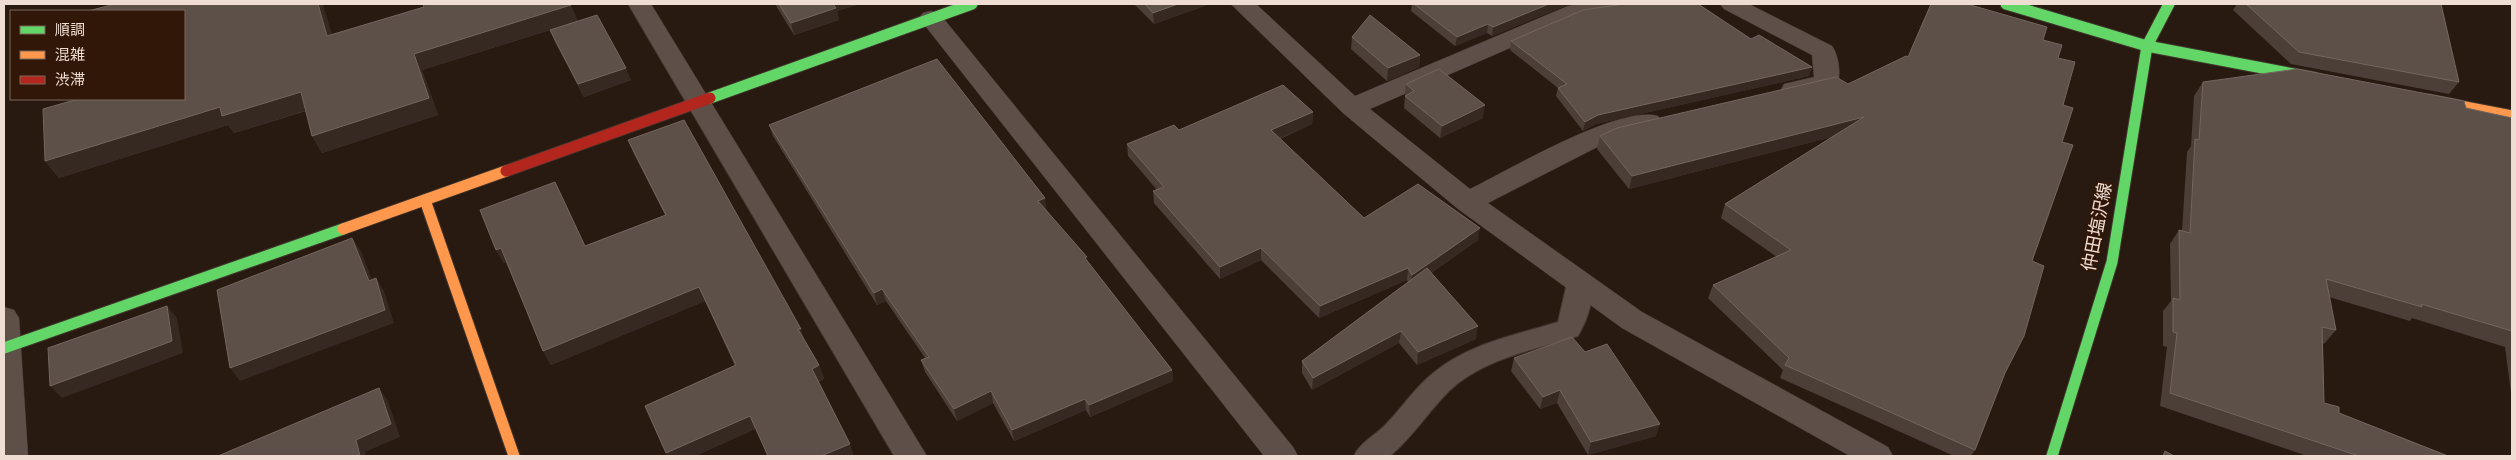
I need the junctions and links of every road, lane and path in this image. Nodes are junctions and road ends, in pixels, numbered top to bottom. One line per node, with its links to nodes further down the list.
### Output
1 (639, 4): 13 (street)
2 (972, 4): 8 (street)
3 (1243, 4): 14 (street)
4 (1624, 4): 14 (street)
5 (1732, 4): 11 (street)
6 (2006, 4): 9 (street)
7 (2169, 4): 9 (street, 仲田塩沢線)
8 (931, 18): 13 (street); 24 (street)
9 (2148, 46): 10 (street); 27 (street, 仲田塩沢線)
10 (2330, 81)
11 (1769, 95)
12 (2416, 98): 15 (street)
13 (696, 101): 17 (street); 23 (street)
14 (1352, 107): 18 (street)
15 (2512, 116)
16 (1672, 117): 18 (street)
17 (425, 200): 20 (street); 22 (street)
18 (1468, 202): 19 (street)
19 (1580, 283): 25 (lane); 26 (street)
20 (4, 338): 21 (street)
21 (12, 456)
22 (514, 456)
23 (911, 456)
24 (1282, 456)
25 (1368, 456)
26 (1877, 456)
27 (2052, 456)

